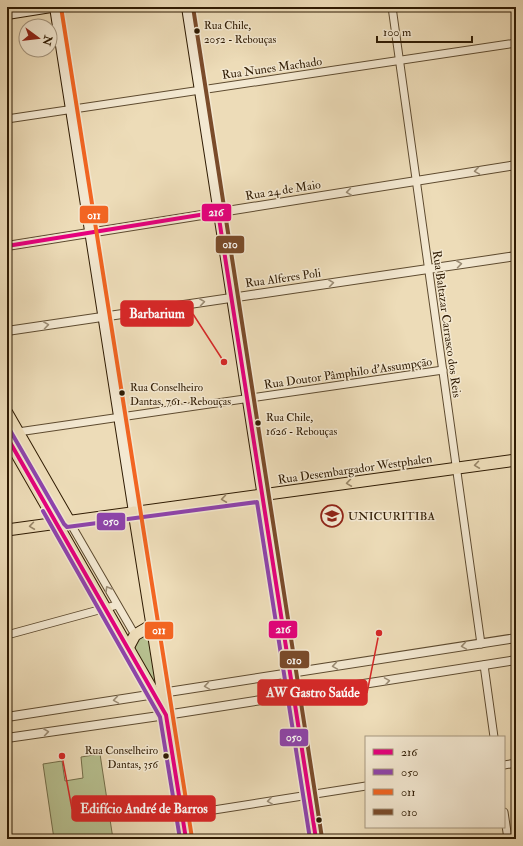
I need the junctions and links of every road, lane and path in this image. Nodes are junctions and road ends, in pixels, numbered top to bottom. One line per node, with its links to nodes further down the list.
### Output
1 (51, 7): 5 (main road)
2 (55, 7): 9 (main road)
3 (186, 7): 8 (main road)
4 (392, 7): 7 (street, Rua Baltazar Carrasco dos Reis)
5 (7, 14)
6 (516, 43): 7 (street, Rua Nunes Machado)
7 (400, 61): 8 (street, Rua Nunes Machado); 12 (street, Rua Baltazar Carrasco dos Reis)
8 (199, 90): 9 (street, Rua Nunes Machado); 13 (main road)
9 (71, 109): 10 (street, Rua Nunes Machado); 14 (main road)
10 (7, 119)
11 (516, 165): 12 (street, Rua 24 de Maio, one-way to 12)
12 (416, 181): 13 (street, Rua 24 de Maio, one-way to 13); 17 (street, Rua Baltazar Carrasco dos Reis)
13 (218, 212): 14 (street, Rua 24 de Maio); 18 (main road)
14 (91, 232): 15 (street, Rua 24 de Maio); 19 (main road)
15 (7, 246)
16 (516, 256): 17 (street, Rua Alferes Poli, one-way to 16)
17 (429, 269): 18 (street, Rua Alferes Poli, one-way to 17); 21 (street, Rua Baltazar Carrasco dos Reis)
18 (232, 298): 19 (street, Rua Alferes Poli, one-way to 18); 22 (main road)
19 (104, 317): 20 (street, Rua Alferes Poli, one-way to 19); 24 (main road)
20 (7, 331)
21 (443, 370): 22 (street, Rua Doutor Pâmphilo d'Assumpção); 30 (street, Rua Baltazar Carrasco dos Reis)
22 (247, 399): 24 (street, Rua Doutor Pâmphilo d'Assumpção); 31 (main road)
23 (7, 413): 25 (main road)
24 (120, 418): 25 (street, Rua Doutor Pâmphilo d'Assumpção); 32 (main road)
25 (18, 432): 27 (main road)
26 (7, 437): 29 (main road)
27 (34, 460): 29 (main road); 33 (main road)
28 (516, 460): 30 (main road, Rua Desembargador Westphalen, one-way to 30)
29 (24, 466): 34 (main road)
30 (456, 468): 31 (main road, Rua Desembargador Westphalen, one-way to 31); 42 (street, Rua Baltazar Carrasco dos Reis)
31 (262, 495): 32 (main road, Rua Desembargador Westphalen, one-way to 32); 46 (main road)
32 (134, 512): 33 (main road, Rua Desembargador Westphalen); 38 (main road)
33 (69, 521): 34 (main road, Rua Desembargador Westphalen); 36 (street, one-way to 33)
34 (56, 523): 35 (main road, Rua Desembargador Westphalen, one-way to 35); 37 (main road)
35 (7, 530)
36 (117, 605): 37 (street); 40 (street)
37 (105, 609): 39 (street); 43 (main road)
38 (152, 625): 40 (main road); 47 (main road)
39 (8, 633)
40 (135, 634): 43 (main road)
41 (516, 638): 42 (street)
42 (481, 644): 46 (street, one-way to 46)
43 (128, 648): 47 (main road)
44 (516, 660): 45 (street)
45 (484, 665): 48 (street, one-way to 45); 51 (street)
46 (290, 673): 47 (street, one-way to 47); 48 (main road)
47 (159, 693): 49 (main road); 50 (street, one-way to 50)
48 (293, 696): 49 (street); 56 (main road)
49 (166, 715): 52 (street, one-way to 49); 57 (main road)
50 (7, 717)
51 (494, 736)
52 (7, 738)
53 (516, 763): 54 (street)
54 (505, 765)
55 (365, 786): 56 (street)
56 (308, 794): 57 (street, one-way to 57); 60 (main road)
57 (182, 815): 59 (main road)
58 (505, 819): 61 (street)
59 (186, 839)
60 (316, 839)
61 (508, 839)

